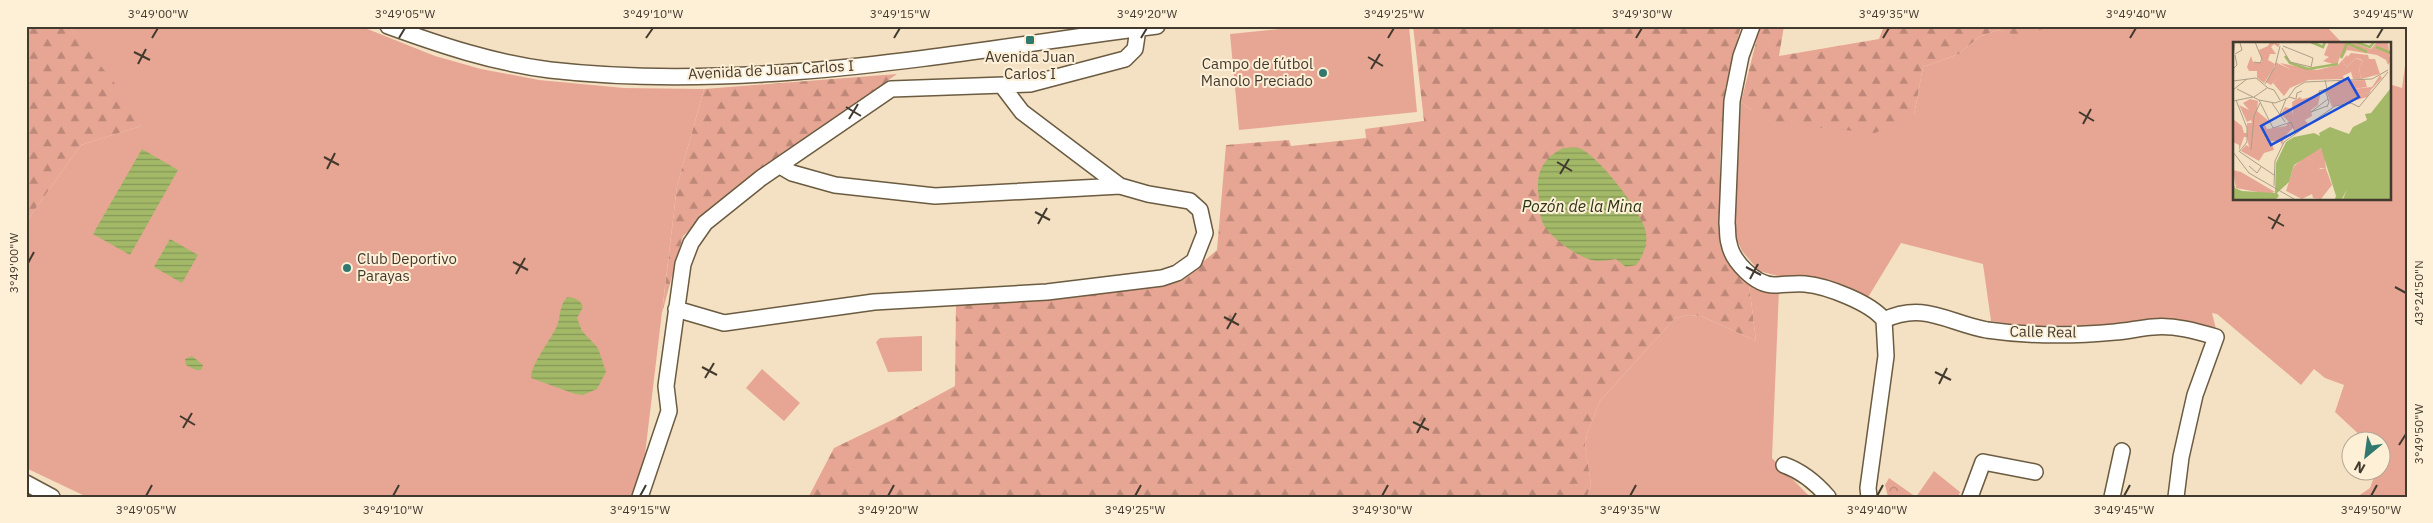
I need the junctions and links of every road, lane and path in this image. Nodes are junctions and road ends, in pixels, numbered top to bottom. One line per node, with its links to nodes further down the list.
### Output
1 (388, 26): 4 (street, Avenida de Juan Carlos I)
2 (1157, 26): 4 (street, Avenida de Juan Carlos I)
3 (1752, 26): 9 (street)
4 (1138, 29): 5 (street)
5 (1003, 87): 6 (street); 7 (street)
6 (780, 166): 7 (street); 8 (street)
7 (1120, 186): 8 (street)
8 (676, 309): 15 (street)
9 (1884, 320): 17 (street); 20 (street, Calle Real)
10 (2122, 450): 19 (street)
11 (1784, 465): 16 (street)
12 (2035, 472): 18 (street)
13 (26, 483): 14 (street)
14 (52, 497)
15 (640, 497)
16 (1828, 497)
17 (1869, 497)
18 (1970, 497)
19 (2112, 497)
20 (2176, 497)

